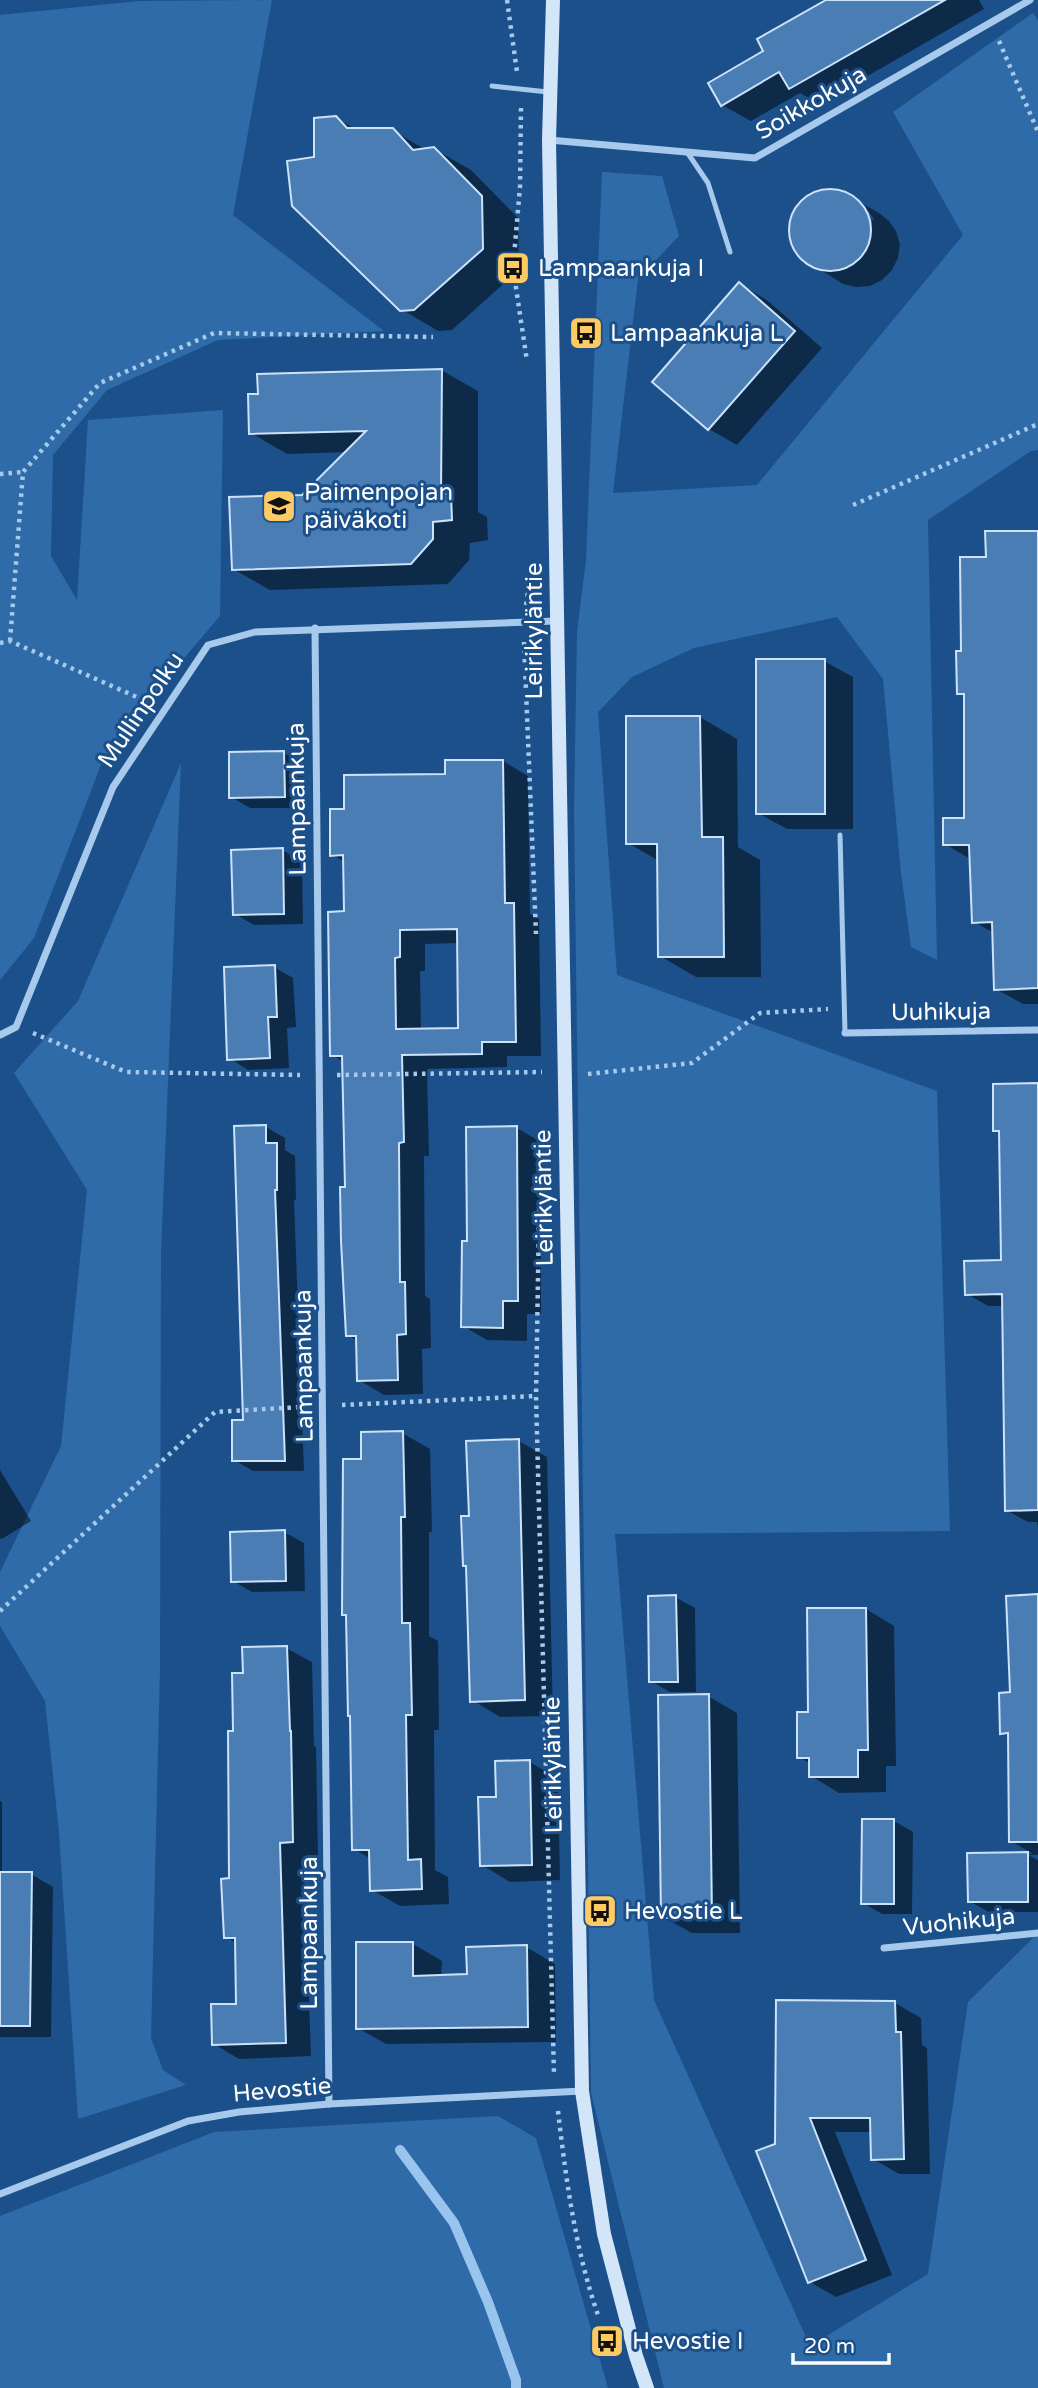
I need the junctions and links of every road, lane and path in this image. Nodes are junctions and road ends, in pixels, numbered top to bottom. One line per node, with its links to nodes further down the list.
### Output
1 (507, 0): 6 (path)
2 (553, 0): 7 (street, Leirikyläntie)
3 (1030, 0): 4 (street, Soikkokuja)
4 (989, 22): 8 (path); 10 (street, Soikkokuja)
5 (492, 86): 6 (lane)
6 (519, 89): 7 (lane); 13 (path)
7 (551, 92): 9 (street, Leirikyläntie)
8 (1038, 132)
9 (549, 140): 10 (street, Soikkokuja); 18 (street, Leirikyläntie)
10 (687, 152): 11 (lane)
11 (730, 252)
12 (433, 337): 15 (path)
13 (529, 373)
14 (1038, 424): 17 (path)
15 (23, 472): 16 (path); 20 (path)
16 (0, 474)
17 (853, 505)
18 (556, 621): 19 (street, Mullinpolku); 31 (street, Leirikyläntie)
19 (315, 628): 22 (street, Mullinpolku); 30 (street, Lampaankuja)
20 (10, 641): 21 (path); 22 (path)
21 (0, 643)
22 (165, 709): 25 (street, Mullinpolku)
23 (840, 835): 24 (lane)
24 (845, 1009): 27 (lane); 31 (path)
25 (16, 1027): 28 (street); 30 (path)
26 (1038, 1030): 27 (street, Uuhikuja)
27 (845, 1032)
28 (0, 1035)
29 (542, 1072): 30 (path)
30 (320, 1076): 33 (street, Lampaankuja)
31 (564, 1077): 37 (street, Leirikyläntie)
32 (536, 1396): 33 (path)
33 (324, 1405): 34 (path); 38 (street, Lampaankuja)
34 (0, 1612)
35 (1038, 1933): 36 (street, Vuohikuja)
36 (884, 1948)
37 (582, 2091): 38 (street, Hevostie); 40 (street, Leirikyläntie)
38 (329, 2104): 39 (street, Hevostie)
39 (0, 2194)
40 (648, 2388)

